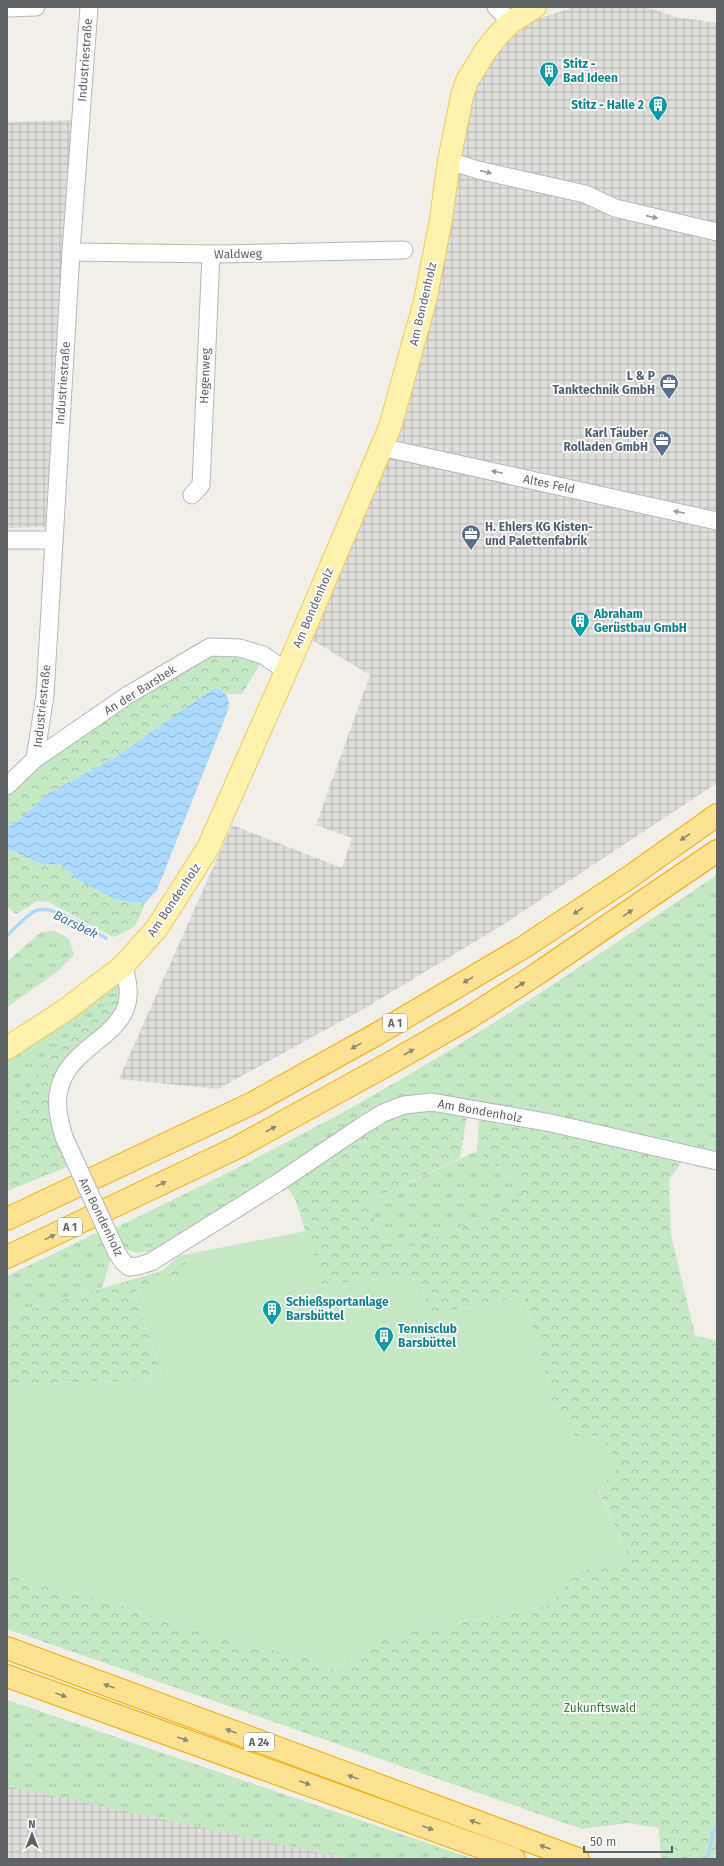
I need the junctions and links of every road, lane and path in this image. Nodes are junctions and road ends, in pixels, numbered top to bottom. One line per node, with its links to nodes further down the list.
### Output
1 (36, 7): 5 (street)
2 (89, 7): 10 (street, Industriestraße)
3 (496, 7): 6 (street)
4 (535, 7): 6 (main road, Am Bondenholz)
5 (7, 8)
6 (511, 22): 7 (main road, Am Bondenholz)
7 (448, 162): 8 (street, one-way to 8); 12 (main road, Am Bondenholz)
8 (717, 232)
9 (404, 250): 11 (street, Waldweg)
10 (72, 252): 11 (street, Waldweg); 16 (street, Industriestraße)
11 (211, 254): 13 (street, Hegenweg)
12 (381, 447): 14 (street, Altes Feld, one-way to 12); 17 (main road, Am Bondenholz)
13 (192, 495)
14 (717, 521)
15 (7, 540): 16 (street)
16 (54, 540): 18 (street, Industriestraße)
17 (286, 671): 18 (street, An der Barsbek); 22 (main road, Am Bondenholz)
18 (35, 759): 19 (street, An der Barsbek)
19 (7, 786)
20 (717, 815): 25 (highway, A 1, one-way to 25)
21 (717, 851): 28 (highway, A 1, one-way to 21)
22 (123, 966): 23 (main road); 24 (street, Am Bondenholz, bridge)
23 (7, 1048)
24 (717, 1161)
25 (54, 1197): 26 (highway); 27 (highway, A 1)
26 (7, 1213)
27 (7, 1218)
28 (7, 1257)
29 (7, 1648): 32 (highway, A 24, one-way to 29)
30 (7, 1676): 31 (highway, A 24, one-way to 31)
31 (514, 1859)
32 (578, 1859)

